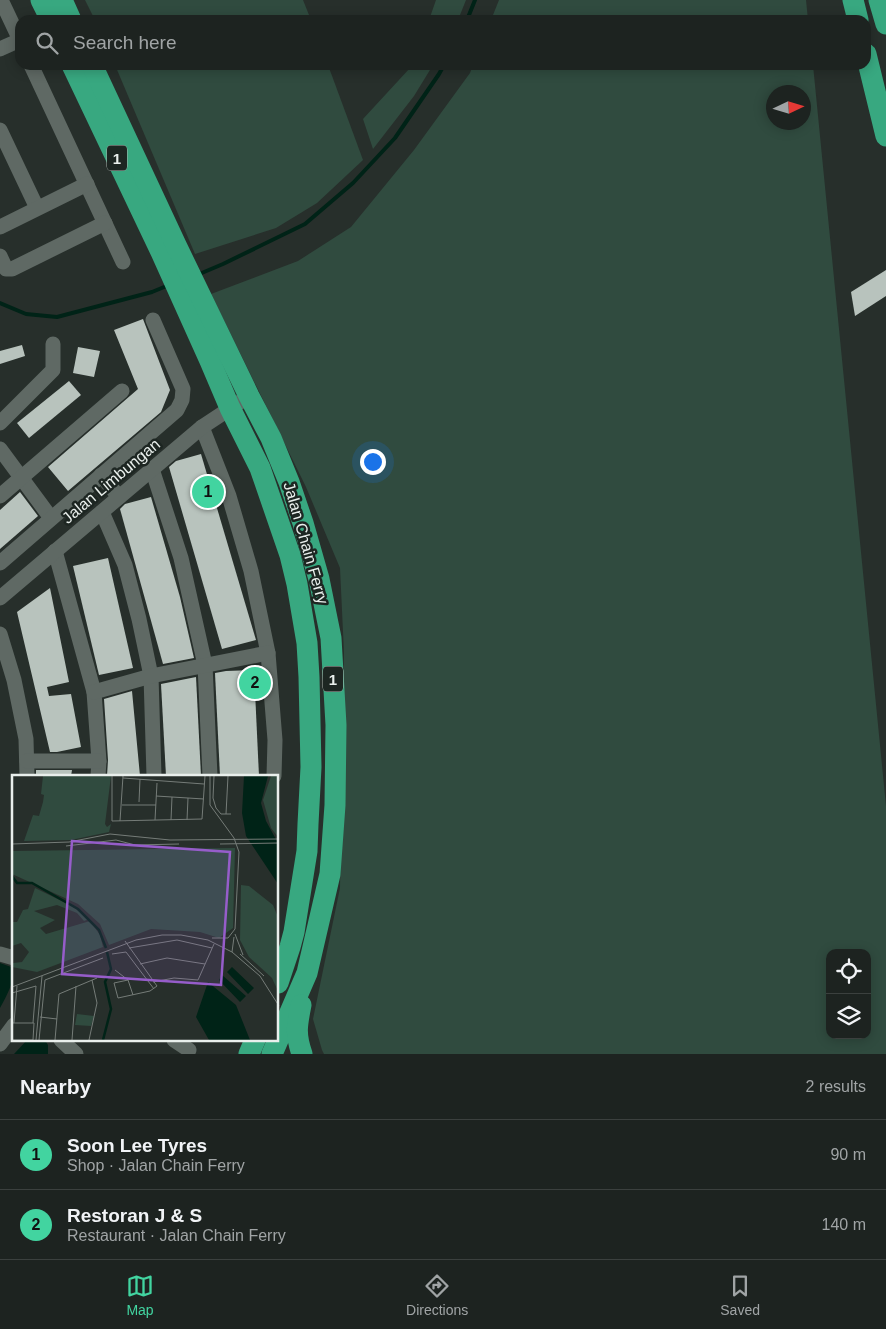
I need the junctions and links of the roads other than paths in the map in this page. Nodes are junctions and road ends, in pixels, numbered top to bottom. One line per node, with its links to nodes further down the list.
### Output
1 (1, 0): 10 (street)
2 (41, 0): 6 (highway)
3 (62, 0): 7 (highway)
4 (853, 0): 8 (highway)
5 (879, 0): 9 (highway)
6 (48, 15)
7 (69, 15)
8 (857, 15)
9 (886, 24)
10 (15, 29)
11 (15, 42): 12 (street)
12 (0, 49)
13 (34, 70): 19 (street)
14 (75, 70): 23 (highway, Jalan Chain Ferry / 1)
15 (94, 70): 23 (highway, Jalan Chain Ferry / 1)
16 (870, 70): 18 (highway)
17 (0, 130): 20 (street)
18 (886, 136)
19 (87, 184): 20 (street); 21 (street)
20 (37, 208): 22 (street)
21 (105, 223): 24 (street); 25 (street)
22 (0, 227)
23 (169, 249): 28 (highway, Jalan Chain Ferry / 1)
24 (0, 256)
25 (123, 262)
26 (153, 320): 36 (street, Jalan Limbungan)
27 (53, 344): 32 (street)
28 (219, 356): 30 (highway, Jalan Chain Ferry / 1); 31 (highway, Jalan Chain Ferry / 1)
29 (122, 391): 37 (street)
30 (249, 396): 31 (street, Jalan Limbungan); 57 (highway, Jalan Chain Ferry / 1)
31 (230, 408): 33 (street, Jalan Limbungan); 58 (highway, Jalan Chain Ferry / 1)
32 (0, 423)
33 (202, 427): 35 (street, Jalan Limbungan); 46 (street)
34 (0, 449): 37 (street, Jalan Limbungan)
35 (152, 470): 39 (street, Jalan Limbungan); 47 (street)
36 (101, 475): 39 (street); 41 (street, Jalan Limbungan)
37 (21, 477): 38 (street); 41 (street, Jalan Limbungan)
38 (0, 496)
39 (119, 497): 40 (street, Jalan Limbungan)
40 (102, 512): 42 (street, Jalan Limbungan); 48 (street)
41 (51, 518): 43 (street, Jalan Limbungan)
42 (55, 551): 44 (street, Jalan Limbungan); 49 (street)
43 (0, 563)
44 (0, 598)
45 (0, 634): 50 (street)
46 (268, 653): 47 (street); 56 (street)
47 (205, 665): 48 (street); 55 (street)
48 (151, 676): 49 (street); 54 (street)
49 (94, 692): 51 (street)
50 (27, 761): 51 (street); 52 (street)
51 (99, 761): 53 (street)
52 (27, 775)
53 (98, 775)
54 (154, 775)
55 (210, 775)
56 (274, 775)
57 (307, 973): 60 (highway, Jalan Chain Ferry / 1); 70 (highway)
58 (279, 980)
59 (12, 1028): 65 (street)
60 (279, 1038)
61 (63, 1042): 67 (street)
62 (178, 1042): 66 (street)
63 (254, 1042): 68 (highway)
64 (277, 1042): 69 (highway, Jalan Chain Ferry / 1)
65 (0, 1044)
66 (190, 1048)
67 (76, 1054)
68 (249, 1054)
69 (272, 1054)
70 (302, 1054)

